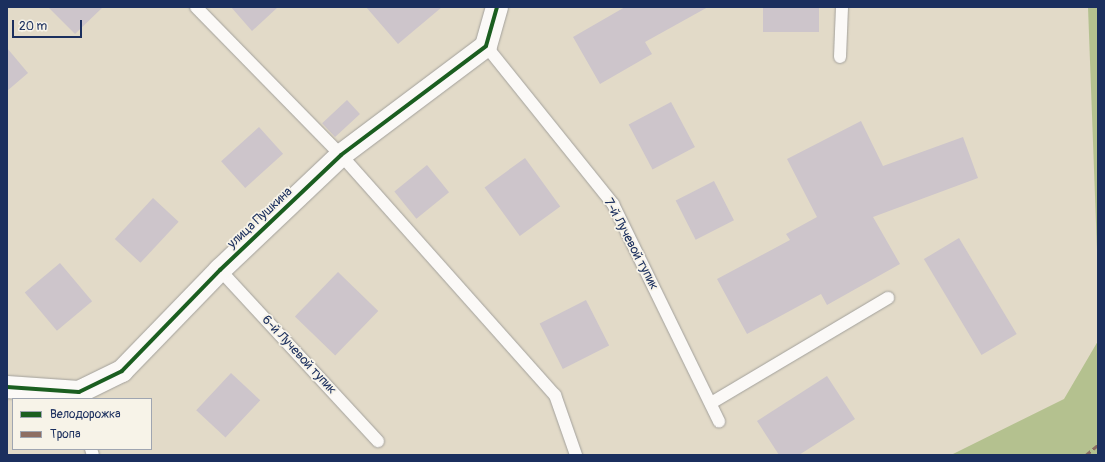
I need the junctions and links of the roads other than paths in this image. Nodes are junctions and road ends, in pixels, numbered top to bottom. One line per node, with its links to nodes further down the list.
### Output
1 (196, 7): 6 (lane)
2 (497, 7): 4 (street)
3 (842, 7): 5 (lane)
4 (486, 46): 6 (street, улица Пушкина); 11 (lane, 7-й Лучевой тупик)
5 (840, 57)
6 (341, 155): 7 (street, улица Пушкина); 14 (lane)
7 (220, 270): 10 (street, улица Пушкина); 13 (lane, 6-й Лучевой тупик)
8 (888, 298): 11 (lane)
9 (7, 387): 10 (street, улица Пушкина)
10 (80, 396)
11 (711, 402): 12 (lane, 7-й Лучевой тупик)
12 (719, 421)
13 (378, 441)
14 (576, 455)

